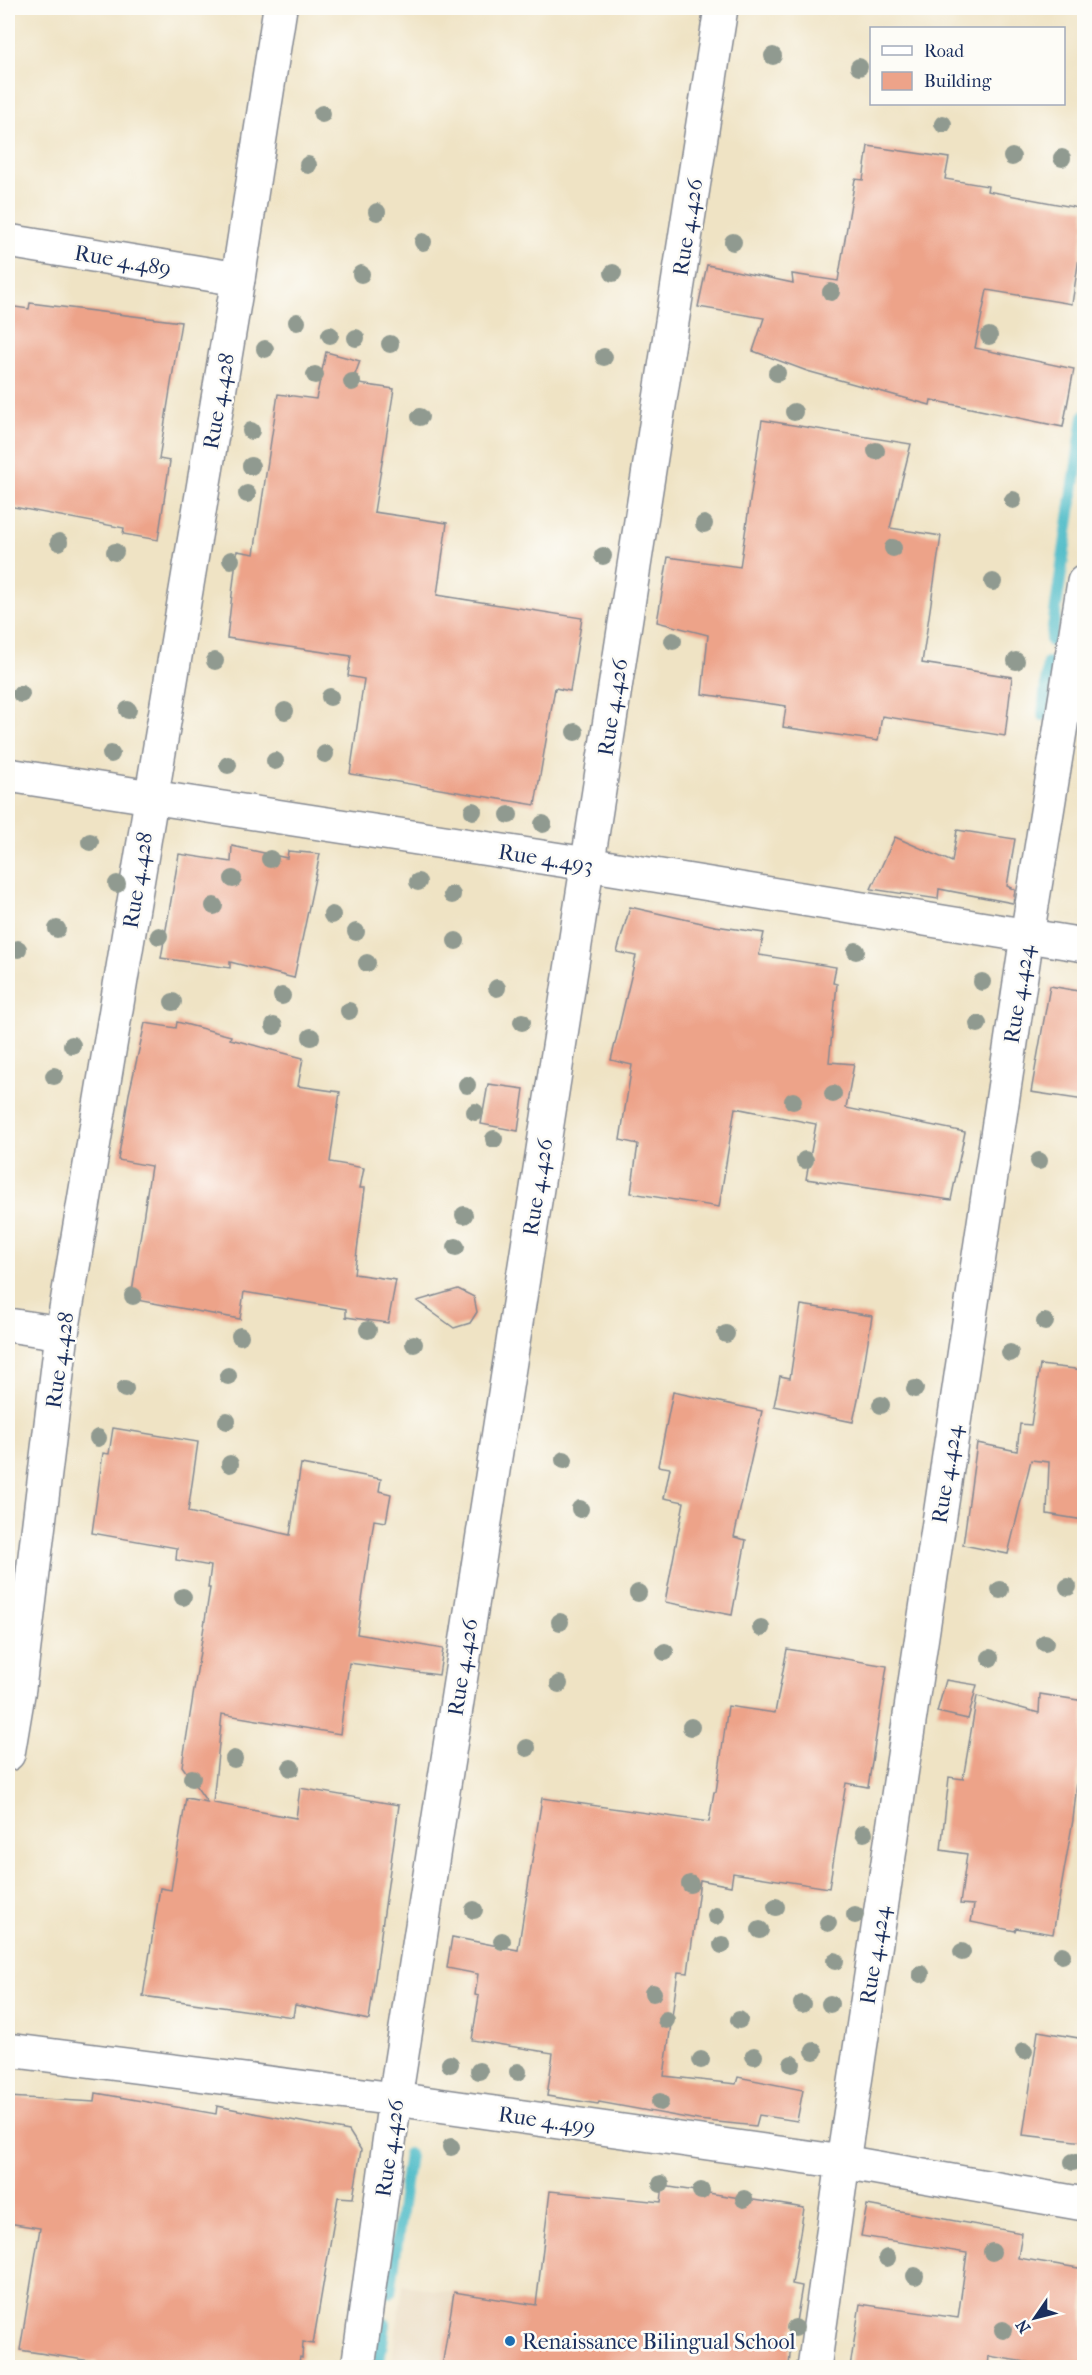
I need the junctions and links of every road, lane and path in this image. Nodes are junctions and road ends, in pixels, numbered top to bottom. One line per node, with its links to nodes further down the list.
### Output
1 (280, 8): 4 (street, Rue 4.428)
2 (721, 8): 8 (street, Rue 4.426)
3 (8, 241): 4 (street, Rue 4.489)
4 (238, 279): 7 (street, Rue 4.428)
5 (1084, 582): 9 (street, Rue 4.424)
6 (8, 775): 7 (street, Rue 4.493)
7 (151, 796): 8 (street, Rue 4.493); 12 (street, Rue 4.428)
8 (587, 864): 9 (street, Rue 4.493); 16 (street, Rue 4.426)
9 (1027, 936): 10 (street, Rue 4.493); 17 (street, Rue 4.424)
10 (1084, 945)
11 (8, 1325): 12 (street)
12 (62, 1334): 13 (street, Rue 4.428)
13 (13, 1687): 14 (street, Rue 4.428)
14 (8, 1754)
15 (8, 2049): 16 (street, Rue 4.499)
16 (395, 2099): 17 (street, Rue 4.499); 19 (street, Rue 4.426)
17 (843, 2162): 18 (street, Rue 4.499); 20 (street, Rue 4.424)
18 (1084, 2204)
19 (358, 2367)
20 (814, 2367)

